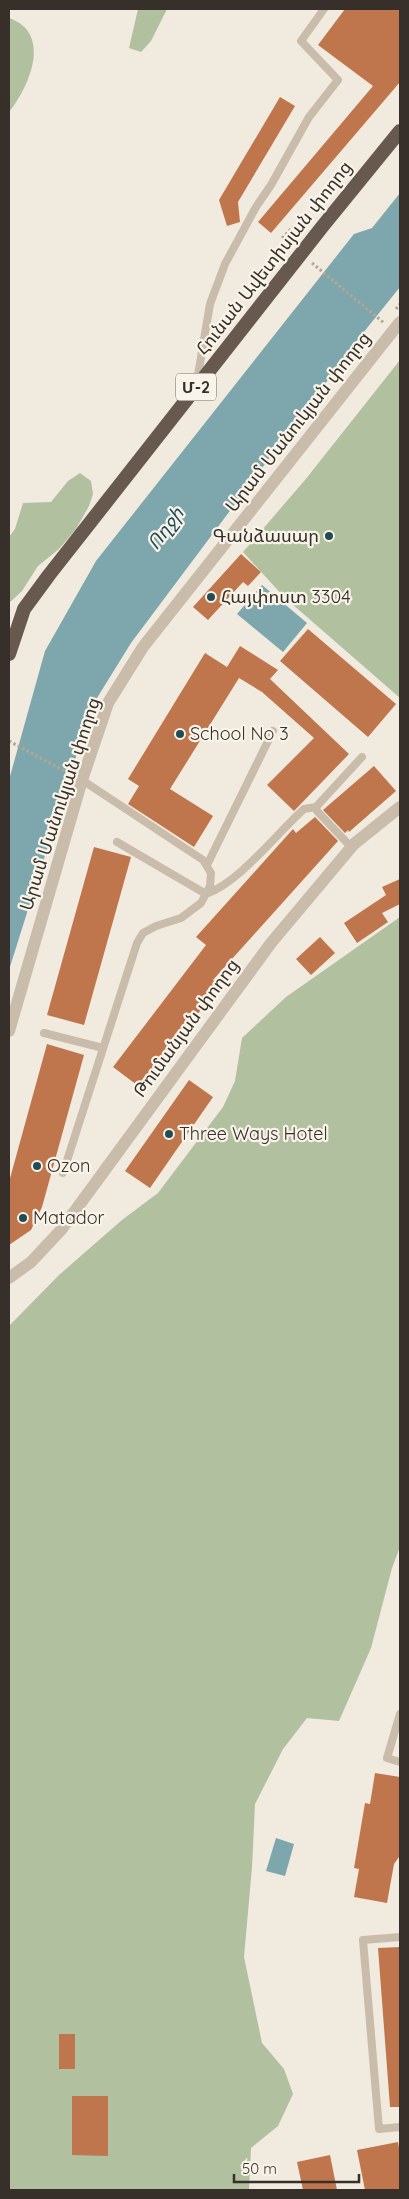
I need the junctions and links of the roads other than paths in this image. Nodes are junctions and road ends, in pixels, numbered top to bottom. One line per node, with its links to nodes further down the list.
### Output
1 (324, 9): 4 (lane)
2 (400, 131): 4 (highway, Հունան Ավետիսյան փողոց / Մ-2)
3 (400, 322): 8 (street, Արամ Մանուկյան փողոց)
4 (197, 386): 5 (highway, Հունան Ավետիսյան փողոց / Մ-2)
5 (9, 654)
6 (273, 731): 13 (lane)
7 (362, 757): 9 (lane)
8 (79, 779): 13 (lane); 15 (street, Արամ Մանուկյան փողոց)
9 (316, 807): 12 (lane); 14 (lane)
10 (400, 807): 12 (street, Թումանյան փողոց)
11 (117, 842): 14 (lane)
12 (352, 847): 19 (street, Թումանյան փողոց)
13 (207, 866): 14 (lane)
14 (206, 894): 17 (lane)
15 (9, 1031)
16 (44, 1033): 17 (lane)
17 (103, 1048): 18 (lane)
18 (63, 1173)
19 (9, 1278)
20 (400, 1714): 21 (lane)
21 (400, 1762)
22 (400, 1937): 23 (lane)
23 (400, 2127)

